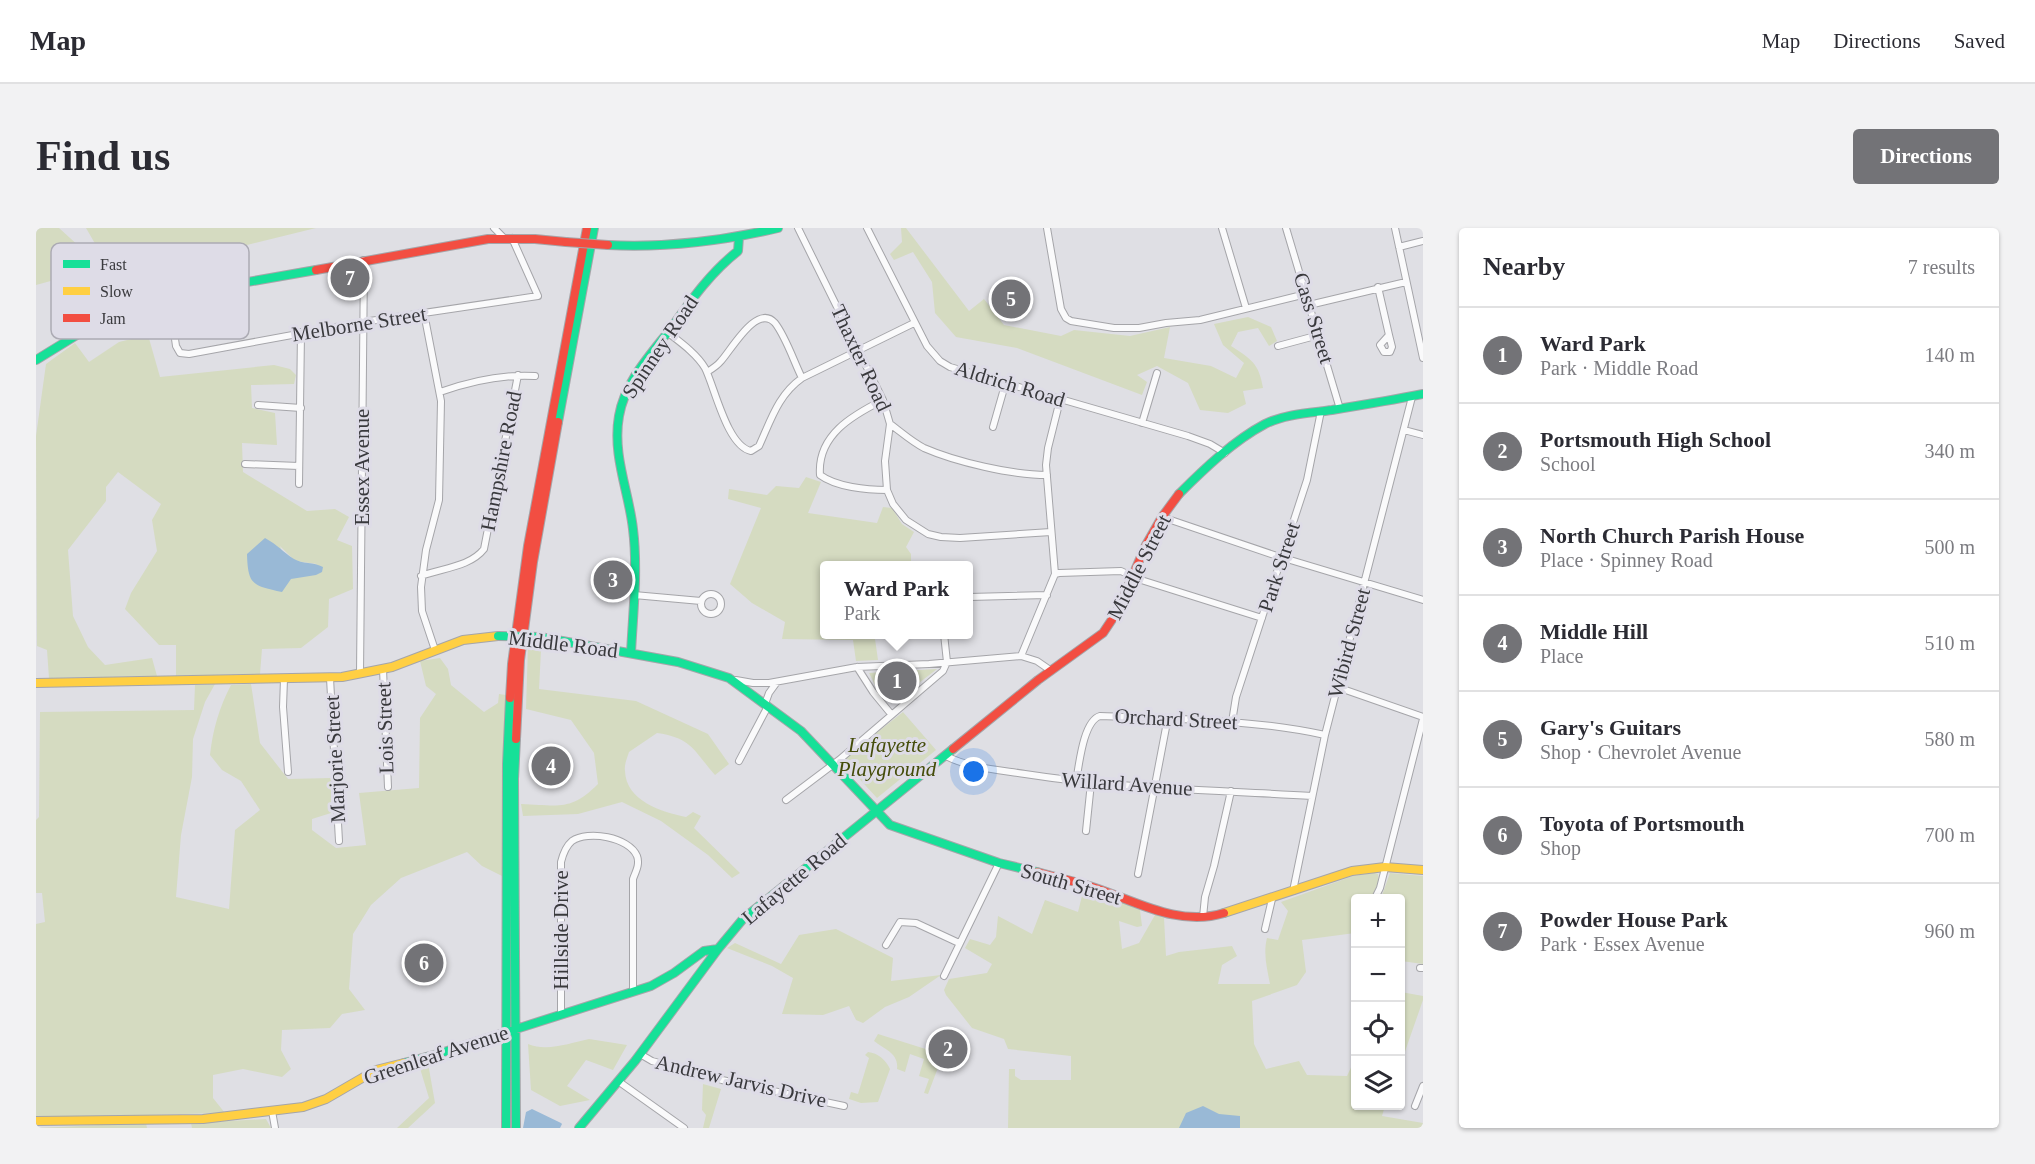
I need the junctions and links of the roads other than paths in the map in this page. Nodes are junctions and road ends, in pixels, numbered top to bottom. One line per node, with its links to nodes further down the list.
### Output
1 (493, 228): 12 (street); 13 (street)
2 (587, 228): 126 (main road)
3 (594, 228): 125 (main road)
4 (778, 228): 11 (main road)
5 (798, 228): 33 (street, Thaxter Road)
6 (867, 228): 25 (street, Aldrich Road)
7 (1047, 228): 22 (street)
8 (1222, 228): 22 (street)
9 (1286, 228): 20 (street, Cass Street)
10 (1395, 228): 15 (street)
11 (738, 237): 12 (main road, bridge); 27 (main road, Spinney Road)
12 (508, 238): 13 (main road); 23 (street, Melborne Street)
13 (488, 239): 16 (main road)
14 (1423, 241): 15 (street)
15 (1399, 247): 18 (street)
16 (364, 260): 17 (main road); 24 (street, Essex Avenue)
17 (249, 281)
18 (1406, 282): 19 (street); 34 (street)
19 (1378, 287): 21 (street); 29 (street)
20 (1306, 294): 21 (street, Cass Street); 22 (street)
21 (1309, 305): 28 (street, Cass Street)
22 (1246, 308)
23 (424, 313): 24 (street, Melborne Street); 42 (street)
24 (363, 322): 26 (street, Melborne Street); 83 (street, Essex Avenue)
25 (914, 323): 33 (street); 41 (street, Aldrich Road)
26 (302, 332): 31 (street, Melborne Street); 48 (street)
27 (667, 332): 36 (street); 69 (main road, Spinney Road)
28 (1319, 334): 32 (street); 49 (street, Cass Street)
29 (1389, 335)
30 (70, 339): 35 (main road)
31 (175, 339)
32 (1278, 346)
33 (860, 350): 40 (street); 45 (street, Thaxter Road)
34 (1423, 358)
35 (36, 360)
36 (706, 372): 40 (street); 40 (street)
37 (1156, 373): 51 (street)
38 (518, 375): 39 (street, Hampshire Road); 42 (street, Hampshire Road); 66 (street, Hampshire Road)
39 (535, 376)
40 (802, 378)
41 (1005, 385): 46 (street, Aldrich Road); 53 (street)
42 (440, 392): 66 (street)
43 (1423, 394): 44 (main road, Middle Street)
44 (1412, 397): 49 (main road, Middle Street); 54 (street, Wibird Street)
45 (883, 400): 52 (street, Thaxter Road); 61 (street)
46 (1060, 400): 51 (street, Aldrich Road); 59 (street)
47 (258, 405): 48 (street)
48 (301, 408): 58 (street)
49 (1340, 409): 50 (main road, Middle Street)
50 (1321, 411): 56 (main road, Middle Street); 64 (street, Park Street)
51 (1142, 423): 56 (street, Aldrich Road)
52 (890, 424): 59 (street); 61 (street, Thaxter Road)
53 (993, 427)
54 (1404, 430): 55 (street); 68 (street, Wibird Street)
55 (1423, 435)
56 (1225, 453): 62 (main road, Middle Street)
57 (245, 464): 58 (street)
58 (299, 466): 60 (street)
59 (1047, 475): 63 (street)
60 (299, 484)
61 (887, 490): 63 (street, Thaxter Road)
62 (1162, 517): 64 (street); 67 (main road, Middle Street)
63 (1051, 532): 65 (street)
64 (1282, 558): 68 (street); 74 (street, Park Street)
65 (1055, 574): 67 (street); 70 (street)
66 (421, 576): 76 (street)
67 (1133, 576): 74 (street); 82 (main road, Middle Street)
68 (1364, 583): 72 (street); 89 (street, Wibird Street)
69 (634, 595): 73 (street); 77 (main road, Spinney Road)
70 (1047, 596): 71 (street); 78 (street)
71 (973, 597)
72 (1423, 600)
73 (701, 601)
74 (1262, 618): 94 (street, Park Street)
75 (945, 639): 79 (street)
76 (435, 650): 77 (main road, Middle Road, bridge); 81 (main road, Middle Road)
77 (631, 653): 85 (main road, Middle Road)
78 (1021, 656): 79 (street, Middle Road); 82 (street, Middle Road)
79 (947, 662): 80 (street, Middle Road); 91 (street)
80 (857, 667): 87 (street, Middle Road); 91 (street)
81 (383, 669): 83 (main road, Middle Road); 102 (street, Lois Street)
82 (1050, 670): 96 (main road, Lafayette Road)
83 (360, 674): 84 (main road, Middle Road)
84 (330, 678): 86 (main road, Middle Road); 109 (street, Marjorie Street)
85 (729, 678): 87 (street, Middle Road); 90 (main road, South Street)
86 (284, 679): 88 (main road, Middle Road); 99 (street)
87 (777, 682): 90 (street)
88 (36, 683)
89 (1337, 687): 93 (street); 95 (street, Wibird Street)
90 (767, 705): 97 (street); 98 (main road, South Street)
91 (891, 714): 98 (street)
92 (1168, 717): 94 (street, Orchard Street); 100 (street, Orchard Street); 103 (street)
93 (1423, 718): 111 (street)
94 (1232, 722): 95 (street, Orchard Street)
95 (1325, 735): 105 (street, Wibird Street)
96 (946, 756): 100 (street, Willard Avenue); 107 (main road, Lafayette Road)
97 (739, 761)
98 (834, 764): 106 (street); 107 (main road, South Street)
99 (288, 772)
100 (1076, 782): 101 (street, Willard Avenue)
101 (1091, 783): 103 (street, Willard Avenue); 108 (street)
102 (388, 786)
103 (1154, 787): 104 (street, Willard Avenue); 113 (street)
104 (1231, 791): 105 (street, Willard Avenue); 117 (street)
105 (1312, 796): 114 (street, Wibird Street)
106 (786, 800)
107 (876, 812): 110 (main road, South Street); 121 (main road, Lafayette Road)
108 (1086, 831)
109 (339, 841)
110 (999, 863): 117 (main road, South Street); 119 (street)
111 (1385, 867): 112 (main road, South Street); 114 (main road, South Street); 115 (street)
112 (1423, 870)
113 (1138, 874)
114 (1293, 891): 116 (main road, South Street)
115 (1376, 894)
116 (1272, 899): 117 (main road, South Street); 118 (street)
117 (1203, 917)
118 (1265, 929)
119 (959, 943): 120 (street); 122 (street)
120 (886, 945)
121 (718, 949): 123 (main road, Greenleaf Avenue); 127 (main road, Lafayette Road)
122 (944, 976)
123 (633, 992): 124 (main road, Greenleaf Avenue); 124 (street, Hillside Drive)
124 (561, 1015): 125 (main road, Greenleaf Avenue)
125 (517, 1028): 126 (main road, Greenleaf Avenue); 136 (main road)
126 (507, 1032): 132 (main road, Greenleaf Avenue); 135 (main road)
127 (640, 1054): 128 (main road, Lafayette Road); 130 (street, Andrew Jarvis Drive)
128 (618, 1081): 137 (main road, Lafayette Road); 138 (street)
129 (1423, 1086): 131 (street)
130 (844, 1106)
131 (1415, 1106)
132 (272, 1111): 133 (main road, Greenleaf Avenue); 134 (street)
133 (36, 1121)
134 (275, 1128)
135 (506, 1128)
136 (516, 1128)
137 (579, 1128)
138 (684, 1128)

